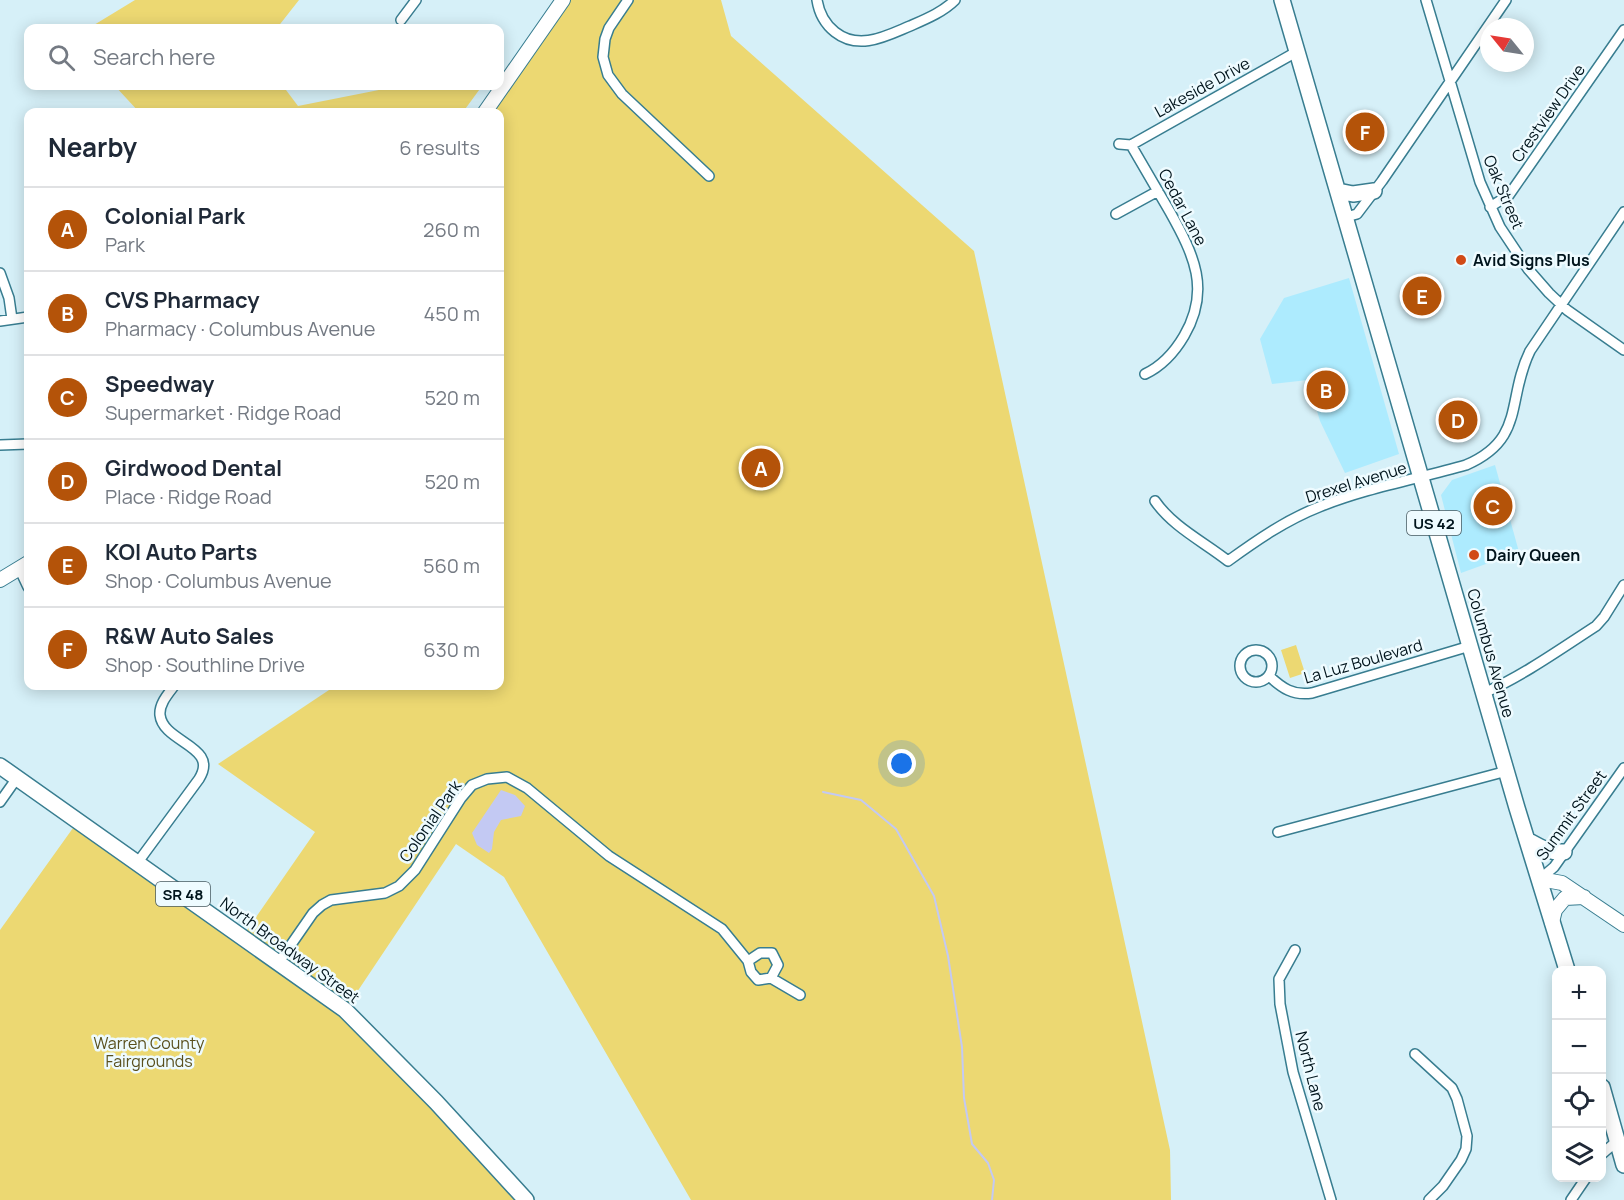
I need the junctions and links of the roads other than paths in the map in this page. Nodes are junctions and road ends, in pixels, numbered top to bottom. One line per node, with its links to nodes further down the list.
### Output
1 (416, 0): 9 (street)
2 (563, 0): 13 (street)
3 (628, 0): 18 (street)
4 (817, 0): 5 (street)
5 (956, 0)
6 (1282, 0): 11 (main road, Columbus Avenue / US 42)
7 (1426, 0): 12 (street, Oak Street)
8 (1506, 0): 12 (street)
9 (400, 20)
10 (1624, 30): 22 (street, Crestview Drive)
11 (1298, 51): 17 (street, Lakeside Drive); 20 (main road, Columbus Avenue / US 42)
12 (1450, 83): 21 (street); 22 (street, Oak Street)
13 (504, 85)
14 (500, 90): 15 (street)
15 (488, 108)
16 (1119, 144): 17 (street)
17 (1131, 145): 19 (street, Cedar Lane)
18 (709, 176)
19 (1158, 191): 24 (street); 32 (street, Cedar Lane)
20 (1338, 191): 21 (main road); 25 (main road, Columbus Avenue / US 42)
21 (1374, 191): 25 (street)
22 (1490, 207): 27 (street, Oak Street)
23 (1624, 212): 27 (street)
24 (1116, 214)
25 (1346, 218): 35 (main road, Columbus Avenue / US 42)
26 (0, 273): 29 (street)
27 (1561, 304): 31 (street, Oak Street); 35 (street)
28 (24, 318): 29 (street)
29 (12, 319): 30 (street)
30 (0, 321)
31 (1624, 350)
32 (1145, 374)
33 (24, 444): 34 (street)
34 (0, 446)
35 (1421, 478): 36 (street, Drexel Avenue); 42 (main road, Columbus Avenue / US 42)
36 (1155, 501)
37 (24, 566): 38 (street)
38 (0, 580)
39 (1624, 585): 40 (street)
40 (1614, 601): 41 (street); 45 (street)
41 (1624, 607)
42 (1470, 646): 43 (street, La Luz Boulevard); 45 (main road, Columbus Avenue / US 42)
43 (1269, 676)
44 (172, 690): 54 (street)
45 (1484, 693): 47 (main road, Columbus Avenue / US 42)
46 (0, 766): 49 (main road, North Broadway Street / SR 48)
47 (1507, 771): 51 (street); 52 (main road, Columbus Avenue / US 42)
48 (1623, 772): 53 (street, Summit Street)
49 (16, 778): 50 (street); 54 (main road, North Broadway Street / SR 48)
50 (0, 802)
51 (1278, 832)
52 (1527, 840): 53 (main road); 55 (main road, Columbus Avenue / US 42)
53 (1564, 852): 55 (street, Summit Street)
54 (138, 862): 61 (main road, North Broadway Street / SR 48)
55 (1540, 879): 56 (street); 57 (main road, Columbus Avenue / US 42)
56 (1584, 897): 57 (street); 58 (street)
57 (1552, 922): 62 (main road, Columbus Avenue / US 42)
58 (1624, 926)
59 (1295, 951): 72 (street, North Lane)
60 (748, 961): 61 (street, Colonial Park); 63 (street, Colonial Park); 63 (street)
61 (279, 962): 71 (main road, North Broadway Street / SR 48)
62 (1566, 966)
63 (771, 978): 64 (street, Colonial Park)
64 (800, 995)
65 (1415, 1054): 73 (street)
66 (1606, 1102): 67 (main road)
67 (1617, 1141): 68 (street); 69 (main road)
68 (1606, 1151)
69 (1624, 1165)
70 (1583, 1182): 74 (street)
71 (526, 1200)
72 (1331, 1200)
73 (1429, 1200)
74 (1571, 1200)

